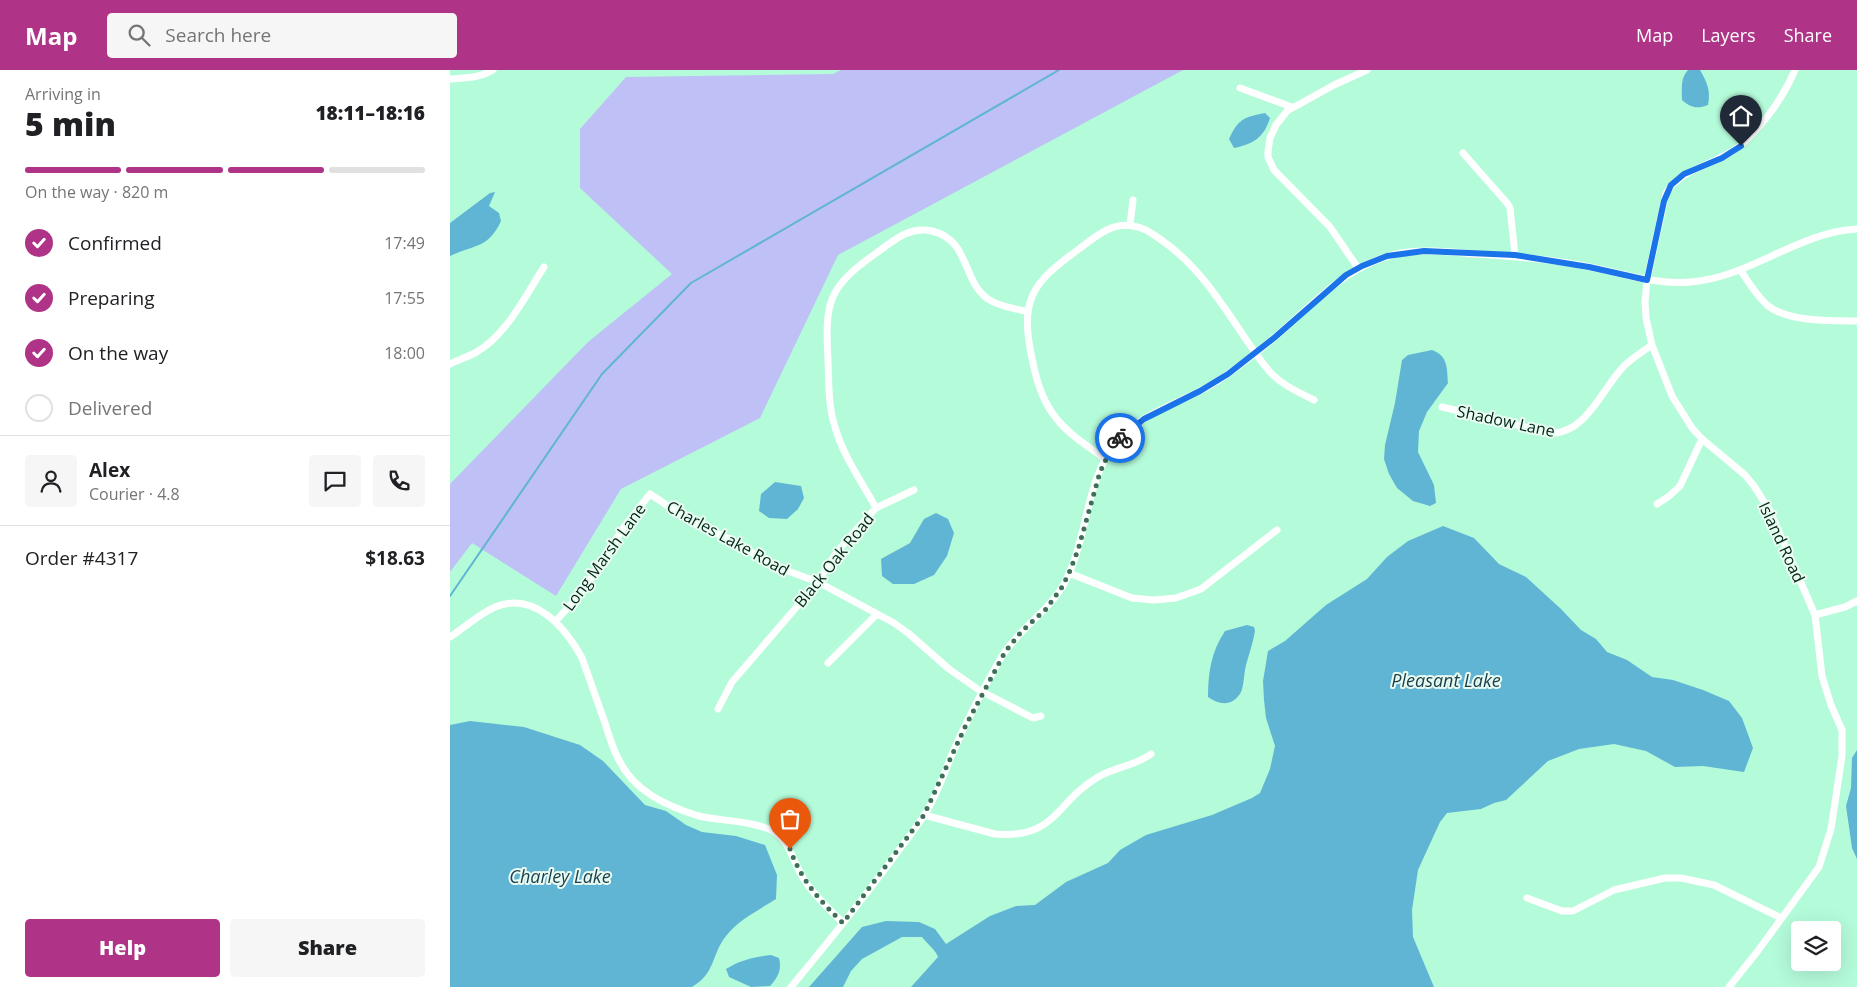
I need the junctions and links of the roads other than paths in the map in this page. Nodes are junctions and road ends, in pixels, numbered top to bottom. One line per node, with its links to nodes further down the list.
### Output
1 (493, 70): 4 (street)
2 (1367, 70): 6 (street)
3 (1795, 70): 15 (street, Island Road)
4 (450, 79)
5 (1240, 88): 6 (street)
6 (1292, 107): 13 (street)
7 (1462, 152): 11 (street)
8 (1133, 200): 9 (street)
9 (1130, 225): 16 (street); 19 (street)
10 (1857, 229): 14 (street)
11 (1515, 255): 13 (street); 15 (street)
12 (544, 267): 20 (street)
13 (1358, 268): 19 (street)
14 (1741, 271): 15 (street); 17 (street)
15 (1647, 280): 18 (street, Island Road)
16 (1028, 312): 24 (street); 28 (street, Black Oak Road)
17 (1857, 321)
18 (1652, 345): 22 (street, Shadow Lane); 23 (street, Island Road)
19 (1256, 353): 21 (street); 24 (street)
20 (450, 364)
21 (1314, 400)
22 (1442, 407)
23 (1702, 439): 27 (street); 34 (street, Island Road)
24 (1105, 459): 30 (street)
25 (914, 490): 28 (street)
26 (650, 494): 31 (street, Charles Lake Road); 35 (street, Long Marsh Lane)
27 (1657, 504)
28 (876, 508): 31 (street, Black Oak Road)
29 (1277, 530): 30 (street)
30 (1069, 573): 38 (street)
31 (818, 582): 33 (street, Charles Lake Road); 39 (street, Black Oak Road)
32 (1857, 601): 34 (street)
33 (876, 615): 37 (street); 38 (street, Charles Lake Road)
34 (1816, 616): 44 (street, Island Road)
35 (556, 621): 36 (street); 45 (street, Long Marsh Lane)
36 (450, 637)
37 (828, 663)
38 (983, 692): 40 (street, Charles Lake Road); 42 (street)
39 (718, 709)
40 (1041, 716)
41 (1151, 754): 42 (street)
42 (924, 815): 45 (street)
43 (1527, 898): 44 (street)
44 (1781, 918): 47 (street, Island Road)
45 (843, 923): 46 (street)
46 (791, 987)
47 (1728, 987)

